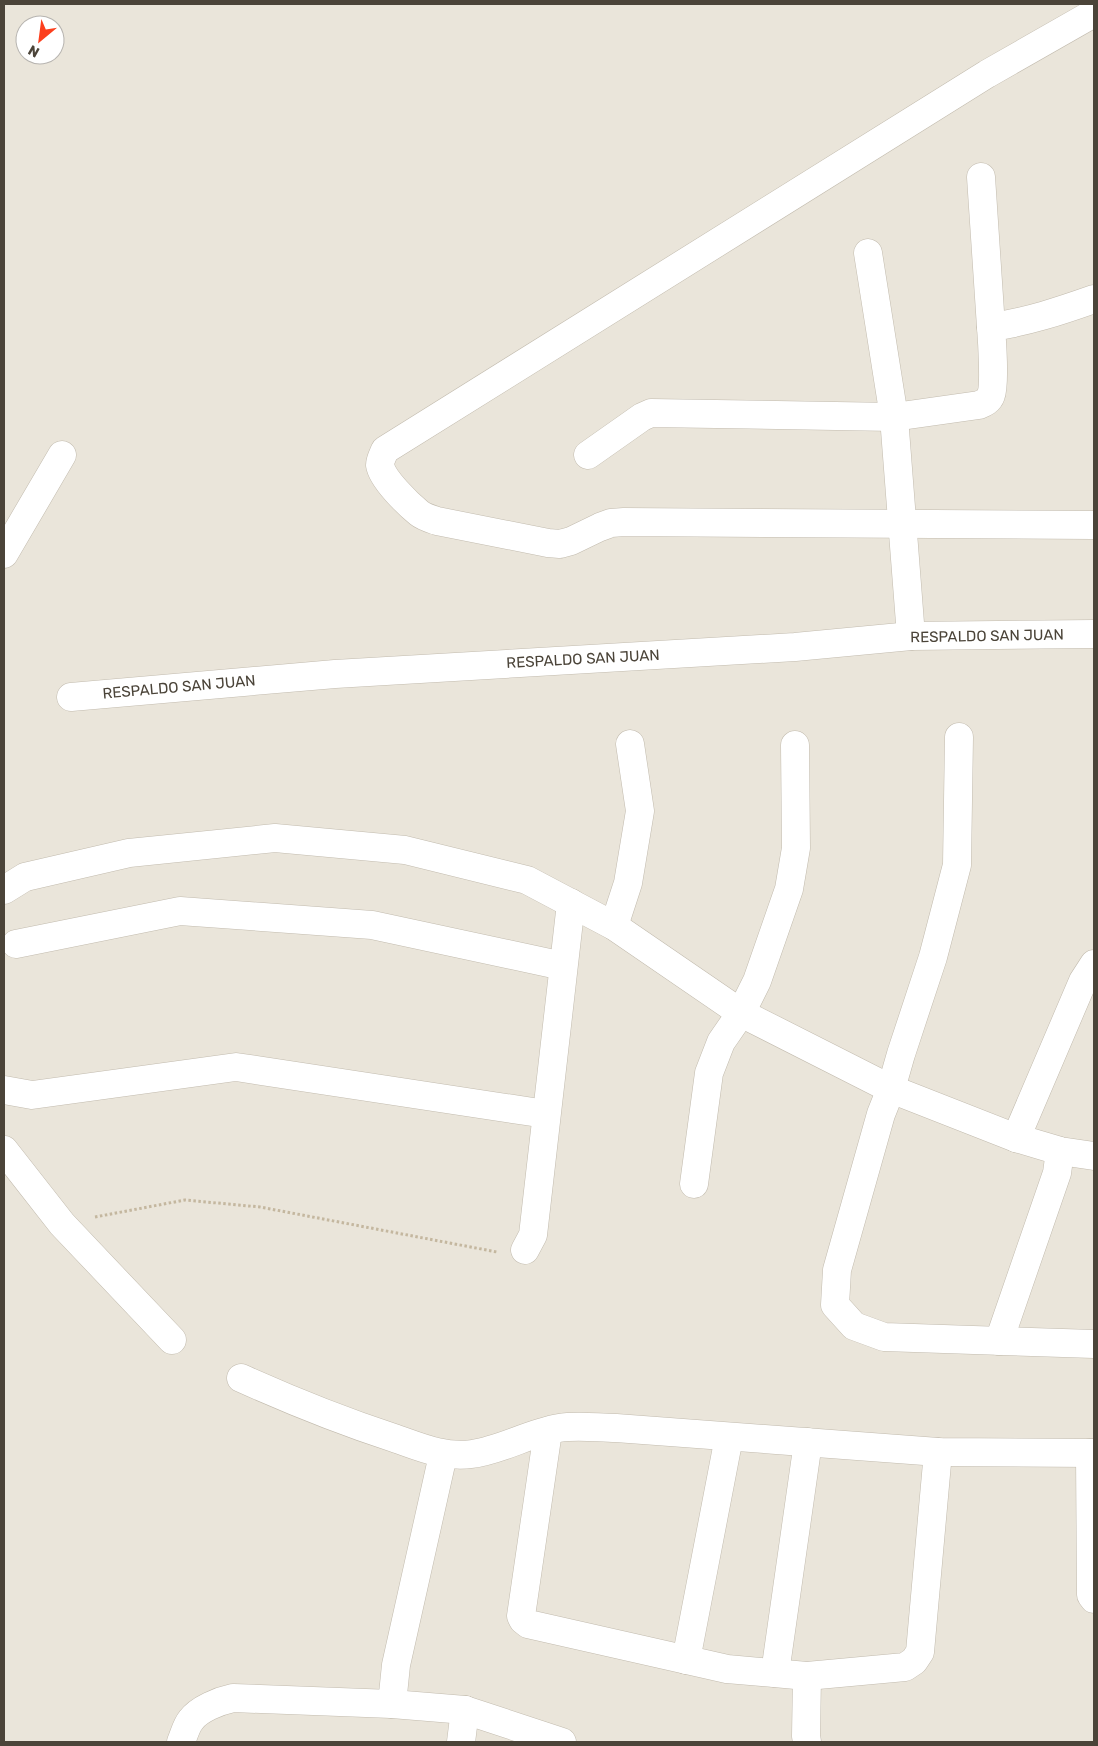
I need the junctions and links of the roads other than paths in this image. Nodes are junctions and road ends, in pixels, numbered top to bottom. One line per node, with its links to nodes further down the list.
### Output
1 (1094, 13): 9 (street)
2 (981, 177): 5 (street)
3 (868, 254): 6 (street)
4 (1094, 299): 5 (street)
5 (991, 327): 6 (street)
6 (894, 417): 8 (street); 9 (street)
7 (62, 455): 11 (street)
8 (588, 455)
9 (903, 524): 10 (street); 13 (street)
10 (1094, 525)
11 (4, 554)
12 (1094, 634): 13 (street, RESPALDO SAN JUAN)
13 (911, 636): 14 (street, RESPALDO SAN JUAN)
14 (71, 697)
15 (959, 738): 25 (street)
16 (630, 744): 20 (street)
17 (795, 745): 24 (street)
18 (4, 890): 19 (street)
19 (571, 903): 20 (street); 23 (street)
20 (614, 926): 24 (street)
21 (16, 944): 23 (street)
22 (1094, 964): 28 (street)
23 (563, 966): 27 (street)
24 (741, 1013): 25 (street); 32 (street)
25 (891, 1089): 28 (street); 35 (street)
26 (4, 1090): 27 (street)
27 (546, 1114): 33 (street)
28 (1016, 1138): 30 (street)
29 (4, 1150): 34 (street)
30 (1060, 1151): 31 (street); 35 (street)
31 (1094, 1156)
32 (694, 1184)
33 (525, 1250)
34 (172, 1340)
35 (999, 1341): 36 (street)
36 (1094, 1344)
37 (241, 1378): 43 (street)
38 (548, 1431): 39 (street); 43 (street); 45 (street)
39 (729, 1437): 40 (street); 45 (street)
40 (808, 1442): 41 (street); 46 (street)
41 (938, 1452): 42 (street); 47 (street)
42 (1092, 1453): 44 (street)
43 (444, 1455): 48 (street)
44 (1094, 1599)
45 (686, 1660): 46 (street)
46 (775, 1673): 47 (street)
47 (807, 1676): 53 (street)
48 (392, 1704): 49 (street); 50 (street)
49 (465, 1710): 51 (street); 52 (street)
50 (181, 1742)
51 (461, 1742)
52 (562, 1742)
53 (807, 1742)

